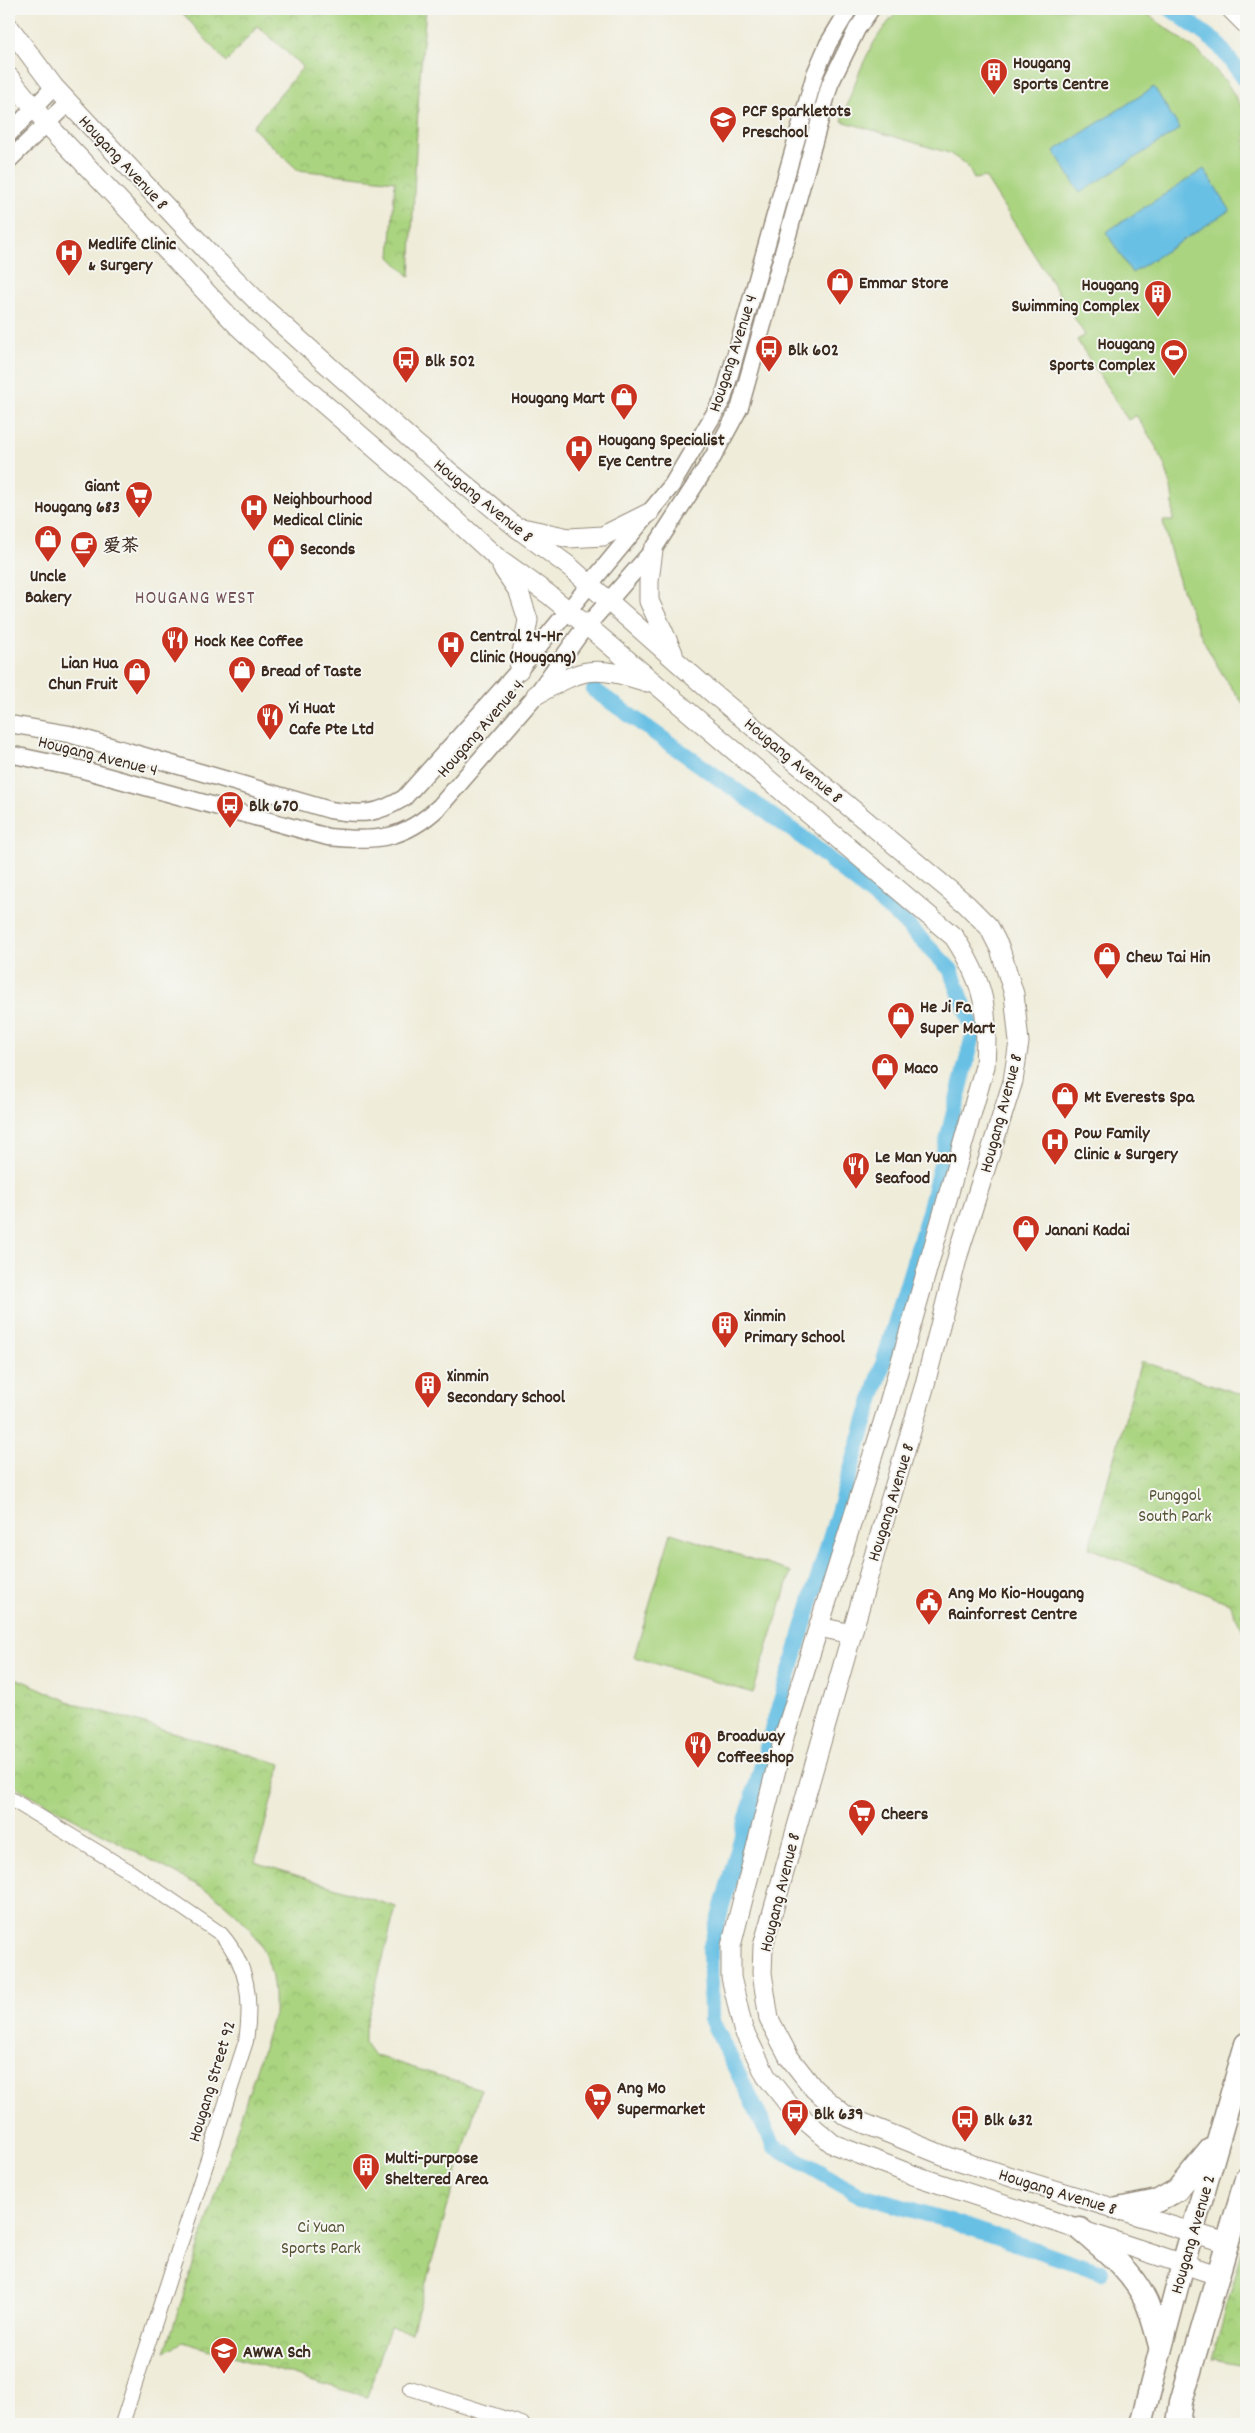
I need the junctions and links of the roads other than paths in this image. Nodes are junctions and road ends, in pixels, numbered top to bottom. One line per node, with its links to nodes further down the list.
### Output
1 (849, 9): 13 (street, Hougang Avenue 4)
2 (871, 9): 14 (street, Hougang Avenue 4)
3 (1231, 9): 4 (main road)
4 (1246, 24)
5 (9, 27): 7 (main road, Hougang Avenue 8)
6 (9, 76): 9 (main road, Hougang Avenue 8)
7 (54, 87): 8 (main road, Hougang Avenue 8); 9 (street)
8 (69, 102): 10 (street); 16 (main road, Hougang Avenue 8)
9 (33, 109): 10 (main road, Hougang Avenue 8); 11 (street)
10 (47, 124): 12 (street); 18 (main road, Hougang Avenue 8)
11 (9, 134)
12 (9, 160)
13 (772, 222): 14 (street); 15 (street, Hougang Avenue 4)
14 (790, 227): 17 (street, Hougang Avenue 4)
15 (649, 512): 16 (main road); 19 (street, Hougang Avenue 4)
16 (516, 527): 19 (main road, Hougang Avenue 8)
17 (654, 550): 20 (street, Hougang Avenue 4); 23 (main road)
18 (495, 556): 21 (main road, Hougang Avenue 8); 24 (main road)
19 (590, 584): 20 (main road, Hougang Avenue 8); 21 (street, Hougang Avenue 4)
20 (608, 602): 22 (street, Hougang Avenue 4); 23 (main road, Hougang Avenue 8)
21 (568, 612): 22 (main road, Hougang Avenue 8); 24 (street, Hougang Avenue 4)
22 (586, 626): 25 (main road, Hougang Avenue 8); 26 (street, Hougang Avenue 4)
23 (675, 659): 30 (main road, Hougang Avenue 8)
24 (519, 670): 27 (street, Hougang Avenue 4)
25 (656, 685): 26 (main road); 29 (main road, Hougang Avenue 8)
26 (536, 695): 28 (street, Hougang Avenue 4)
27 (9, 724)
28 (9, 754)
29 (887, 1410): 30 (main road); 31 (main road, Hougang Avenue 8)
30 (915, 1417): 32 (main road, Hougang Avenue 8)
31 (819, 1626): 32 (main road); 38 (main road, Hougang Avenue 8)
32 (852, 1634): 37 (main road, Hougang Avenue 8)
33 (9, 1798): 45 (street, Hougang Street 92)
34 (1246, 2044): 35 (highway, Hougang Avenue 2)
35 (1219, 2138): 37 (highway); 39 (highway, Hougang Avenue 2)
36 (1246, 2179): 40 (highway, Hougang Avenue 2)
37 (1118, 2209): 39 (main road, Hougang Avenue 8)
38 (1080, 2229): 41 (main road, Hougang Avenue 8); 43 (highway)
39 (1192, 2232): 40 (main road, Hougang Avenue 8); 41 (highway, Hougang Avenue 2)
40 (1227, 2243): 42 (highway, Hougang Avenue 2)
41 (1182, 2264): 42 (main road, Hougang Avenue 8); 43 (highway, Hougang Avenue 2)
42 (1217, 2275): 48 (highway, Hougang Avenue 2)
43 (1160, 2346): 47 (highway, Hougang Avenue 2)
44 (410, 2388): 46 (street)
45 (122, 2424)
46 (522, 2424)
47 (1141, 2424)
48 (1178, 2424)

